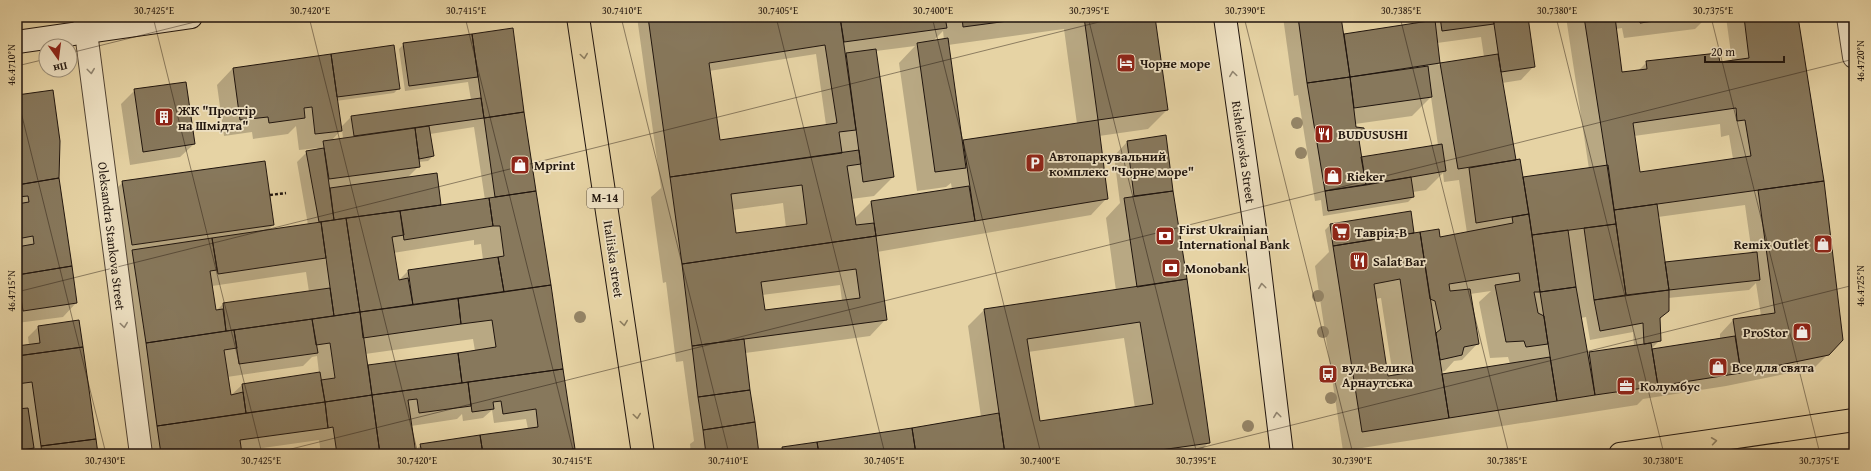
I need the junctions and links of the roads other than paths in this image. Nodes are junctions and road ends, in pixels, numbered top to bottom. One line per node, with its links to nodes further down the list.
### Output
1 (191, 17): 5 (main road)
2 (578, 17): 10 (main road, Italiiska street / М-14, one-way to 10)
3 (1225, 17): 11 (main road, Rishelievska Street, one-way to 3)
4 (1848, 17): 7 (main road)
5 (85, 24): 6 (main road); 9 (main road, Oleksandra Stankova Street, one-way to 9)
6 (17, 42)
7 (1854, 57)
8 (1854, 420): 12 (main road, one-way to 8)
9 (141, 454)
10 (643, 454)
11 (1282, 454)
12 (1620, 454)

